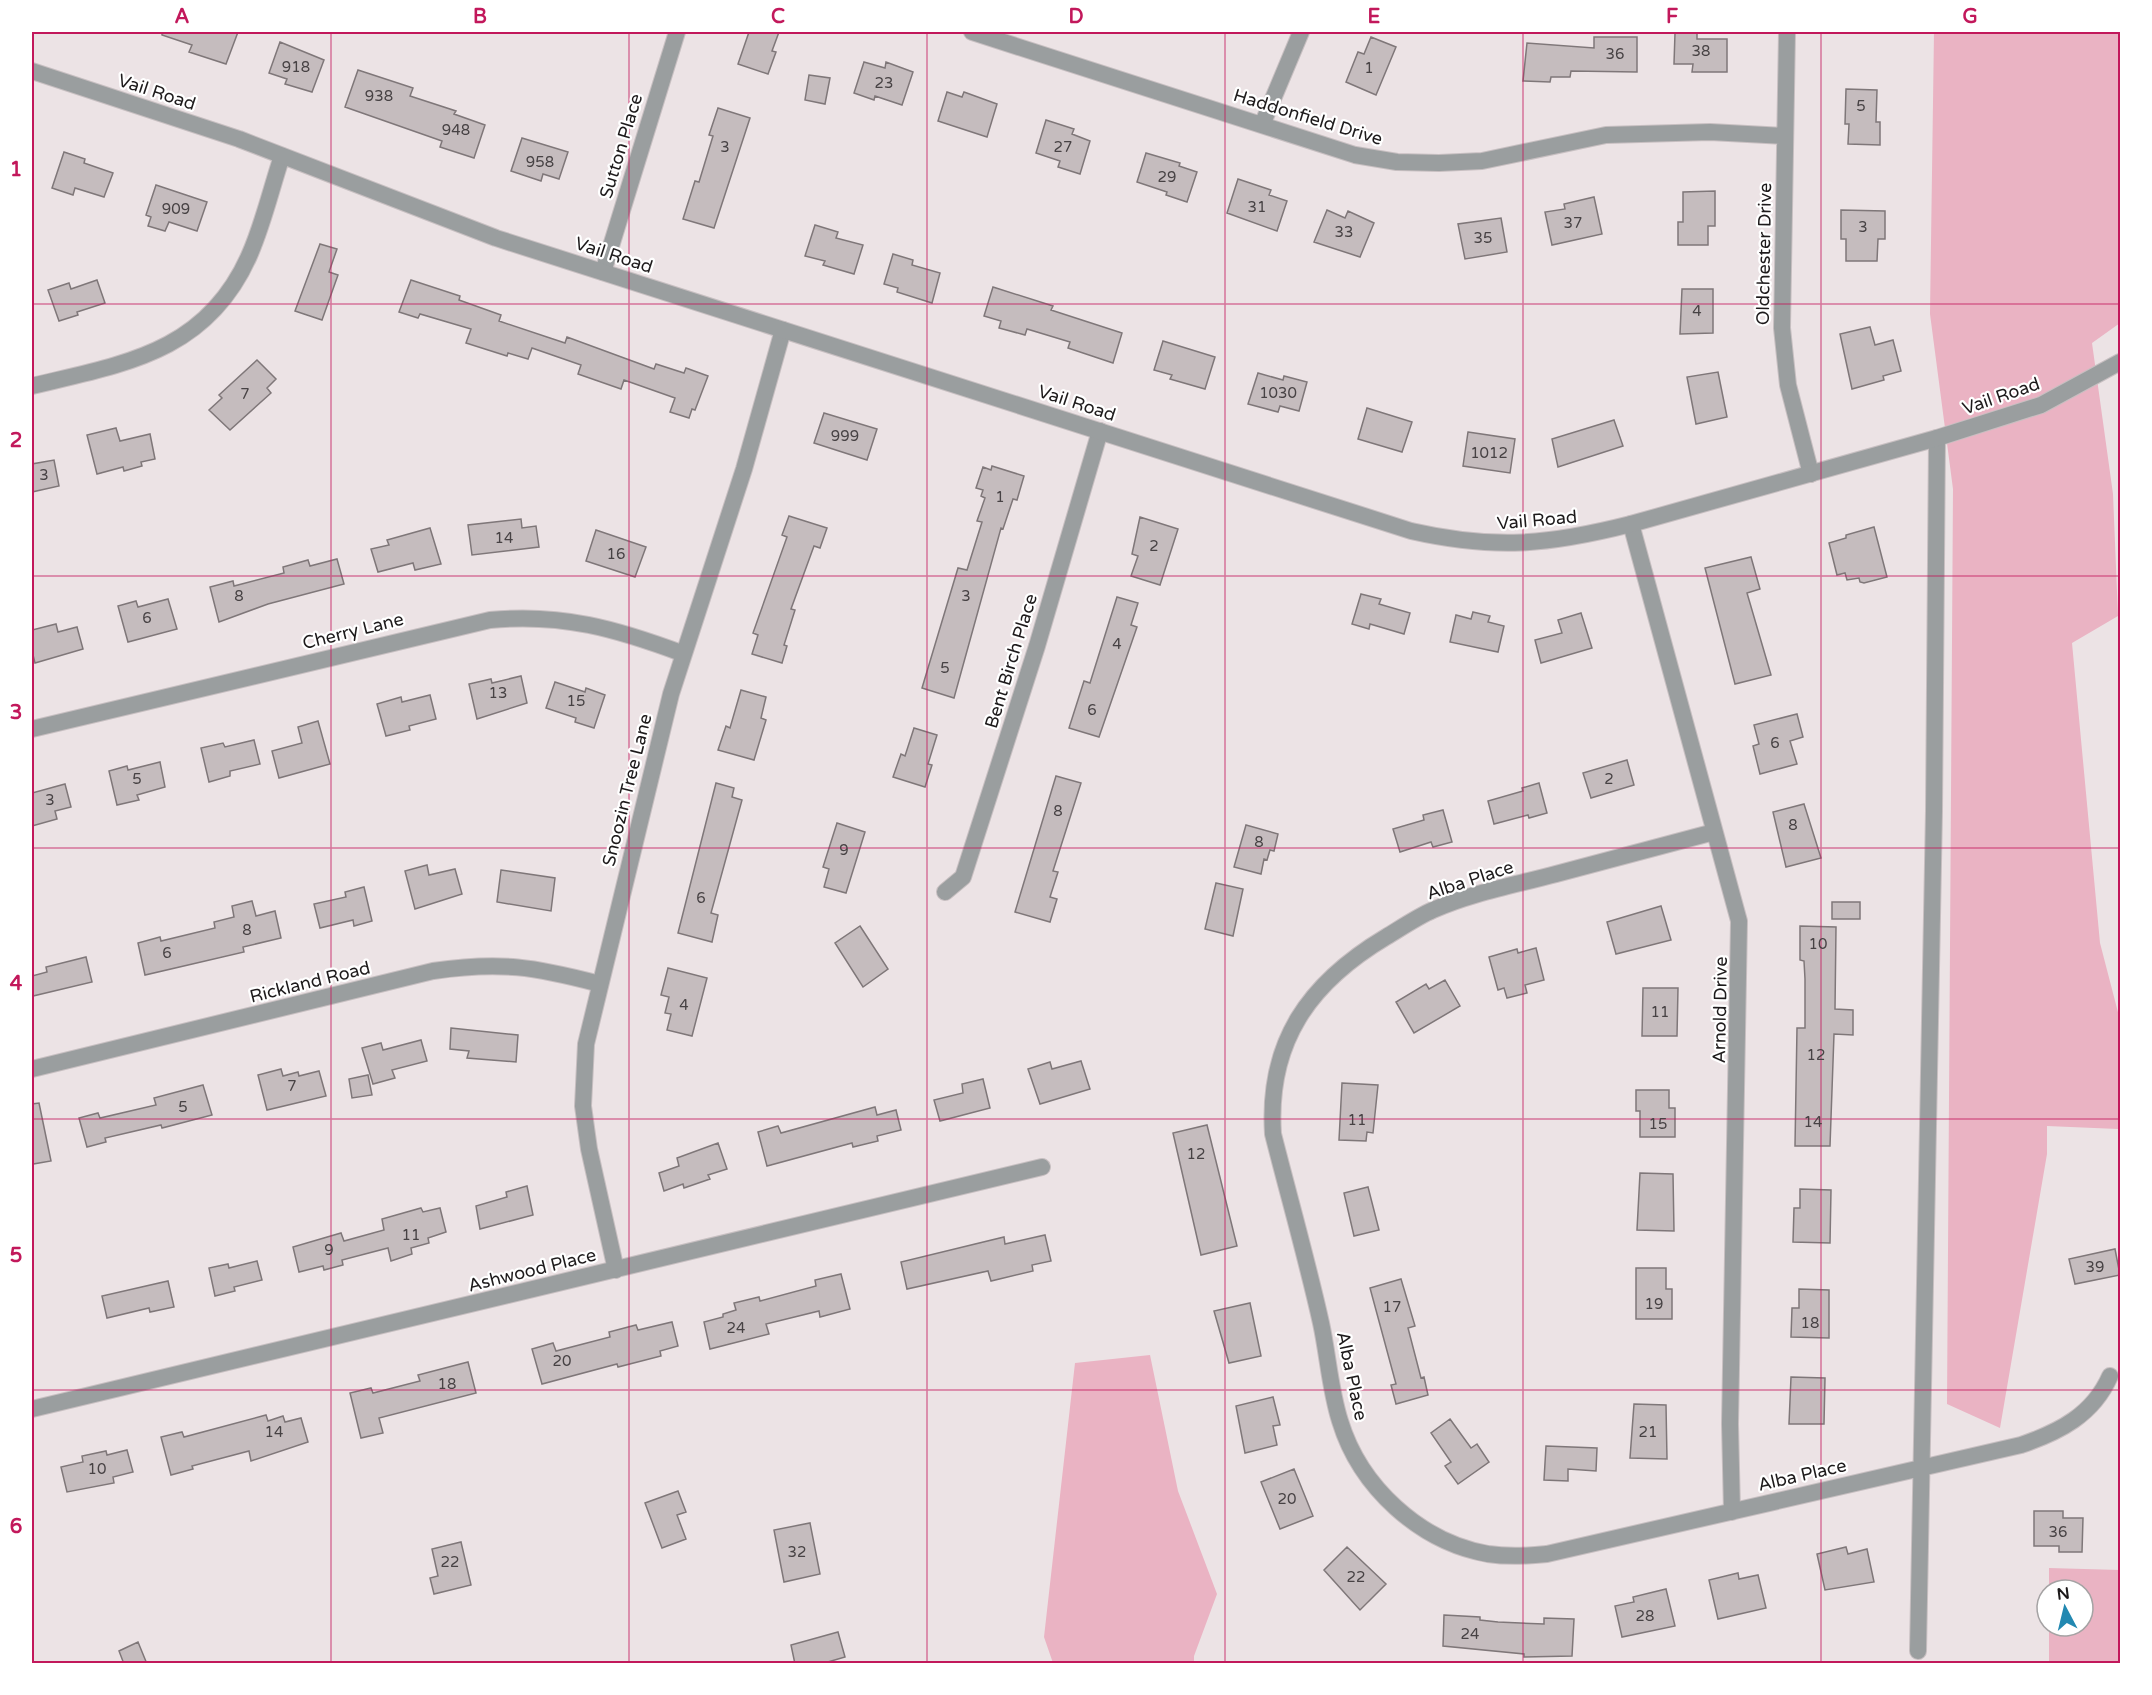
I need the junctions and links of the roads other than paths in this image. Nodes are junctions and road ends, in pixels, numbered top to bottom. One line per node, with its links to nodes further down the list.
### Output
1 (677, 32): 9 (street, Sutton Place)
2 (972, 32): 6 (street, Haddonfield Drive)
3 (1300, 32): 6 (street)
4 (1787, 32): 7 (street, Oldchester Drive)
5 (32, 71): 8 (street, Vail Road)
6 (1262, 125): 7 (street, Haddonfield Drive)
7 (1785, 136): 15 (street, Oldchester Drive)
8 (282, 156): 9 (street, Vail Road); 12 (street)
9 (603, 272): 10 (street, Vail Road)
10 (783, 330): 13 (street, Vail Road); 17 (street, Snoozin Tree Lane)
11 (2121, 362): 14 (street, Vail Road)
12 (32, 387)
13 (1100, 431): 16 (street, Vail Road); 20 (street, Bent Birch Place)
14 (1937, 438): 15 (street, Vail Road); 27 (street)
15 (1811, 474): 16 (street, Vail Road)
16 (1631, 524): 19 (street, Arnold Drive)
17 (684, 654): 18 (street, Cherry Lane); 21 (street, Snoozin Tree Lane)
18 (32, 729)
19 (1714, 832): 28 (street, Arnold Drive); 28 (street, Alba Place)
20 (945, 892)
21 (600, 984): 22 (street, Rickland Road); 24 (street, Snoozin Tree Lane)
22 (32, 1069)
23 (1042, 1167): 24 (street, Ashwood Place)
24 (616, 1269): 26 (street, Ashwood Place)
25 (2110, 1376): 27 (street, Alba Place)
26 (32, 1409)
27 (1920, 1468): 28 (street, Alba Place); 29 (street)
28 (1732, 1512)
29 (1918, 1651)

